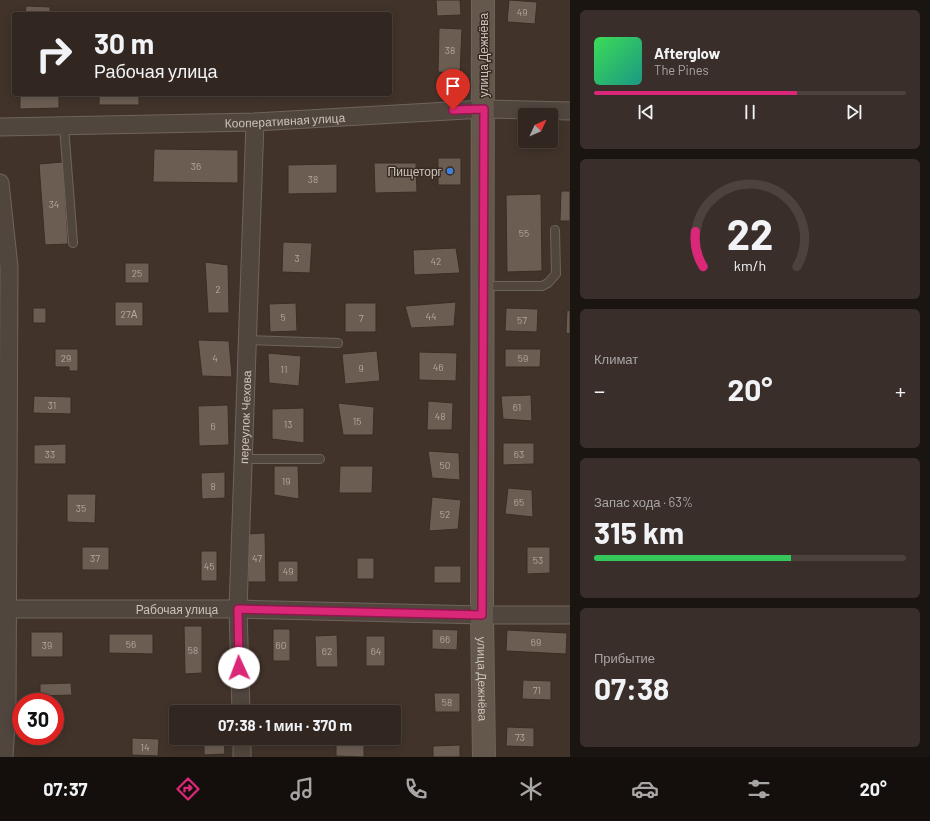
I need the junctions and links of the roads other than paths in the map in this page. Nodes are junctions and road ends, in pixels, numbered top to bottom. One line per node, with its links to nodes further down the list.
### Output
1 (483, 0): 2 (main road, улица Дежнёва)
2 (484, 109): 3 (street, Кооперативная улица); 4 (street, Кооперативная улица); 10 (main road, улица Дежнёва)
3 (570, 111)
4 (255, 122): 5 (street, Кооперативная улица); 11 (street, переулок Чехова)
5 (64, 126): 6 (street, Кооперативная улица); 9 (lane)
6 (0, 127)
7 (0, 184): 15 (street)
8 (555, 230): 10 (lane)
9 (73, 243)
10 (483, 286): 17 (main road, улица Дежнёва)
11 (247, 340): 12 (lane); 13 (street, переулок Чехова)
12 (338, 343)
13 (243, 459): 14 (lane); 16 (street, переулок Чехова)
14 (320, 460)
15 (3, 609): 16 (street, Рабочая улица); 20 (street)
16 (238, 609): 17 (street, Рабочая улица); 19 (street, переулок Чехова)
17 (482, 615): 18 (street, Рабочая улица); 24 (main road, улица Дежнёва)
18 (570, 615)
19 (241, 705)
20 (3, 709): 22 (street)
21 (242, 745): 23 (street)
22 (4, 757)
23 (242, 757)
24 (484, 757)

